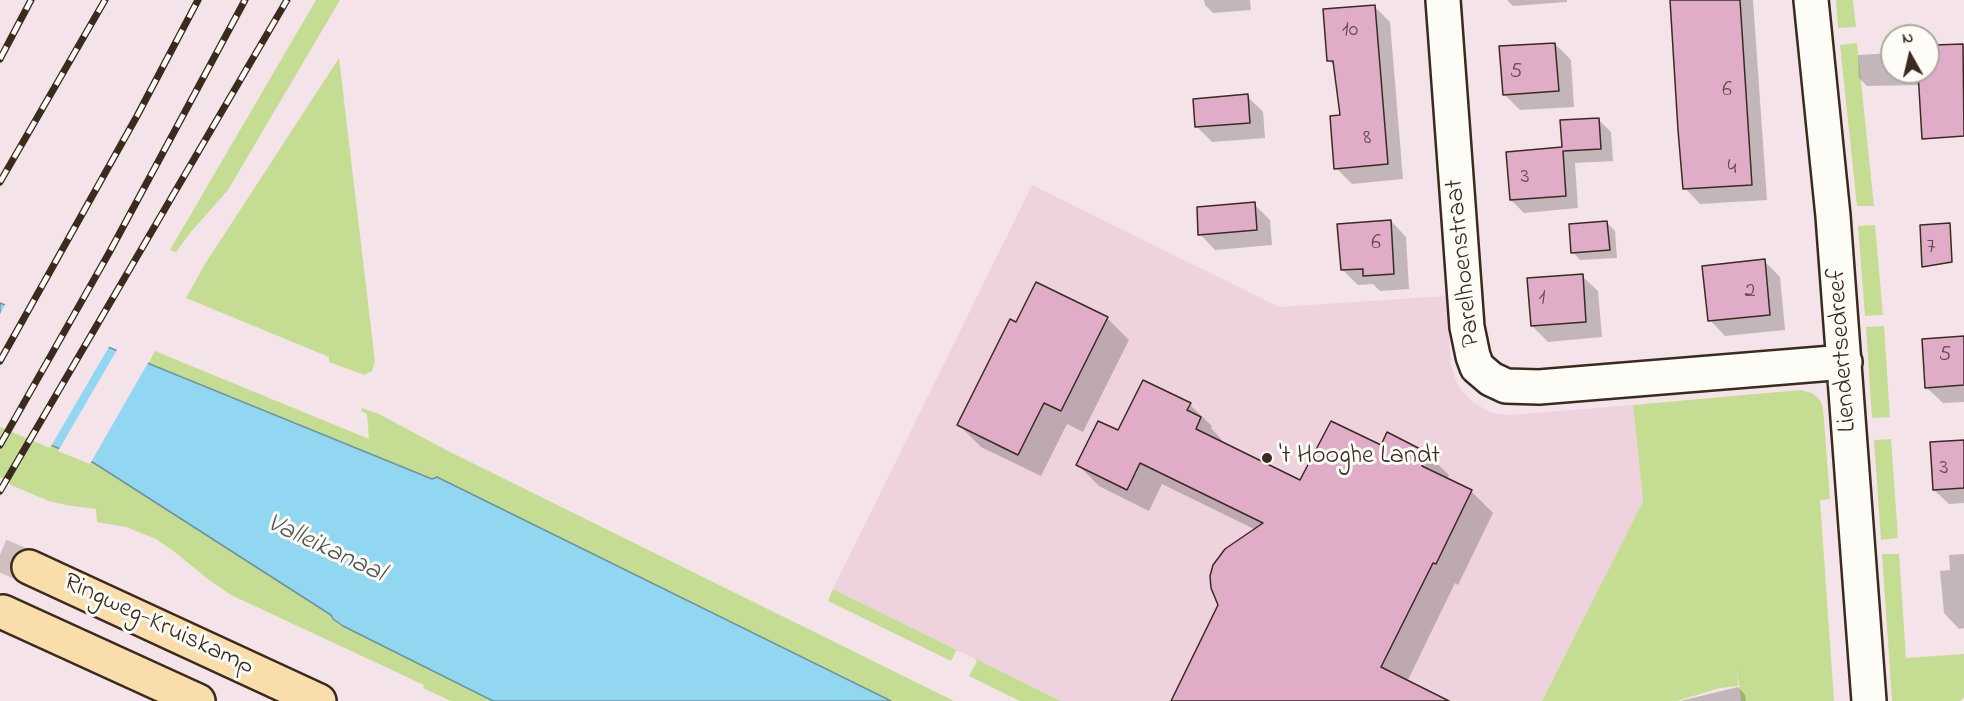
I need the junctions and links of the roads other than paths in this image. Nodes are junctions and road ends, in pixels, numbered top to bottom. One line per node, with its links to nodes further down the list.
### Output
1 (1443, 0): 3 (street, Parelhoenstraat)
2 (1811, 0): 3 (street, Liendertsedreef)
3 (1845, 362): 8 (street, Liendertsedreef)
4 (30, 567): 7 (main road, Ringweg-Kruiskamp)
5 (3, 612): 6 (main road, Ringweg-Kruiskamp)
6 (198, 701)
7 (319, 701)
8 (1869, 701)

